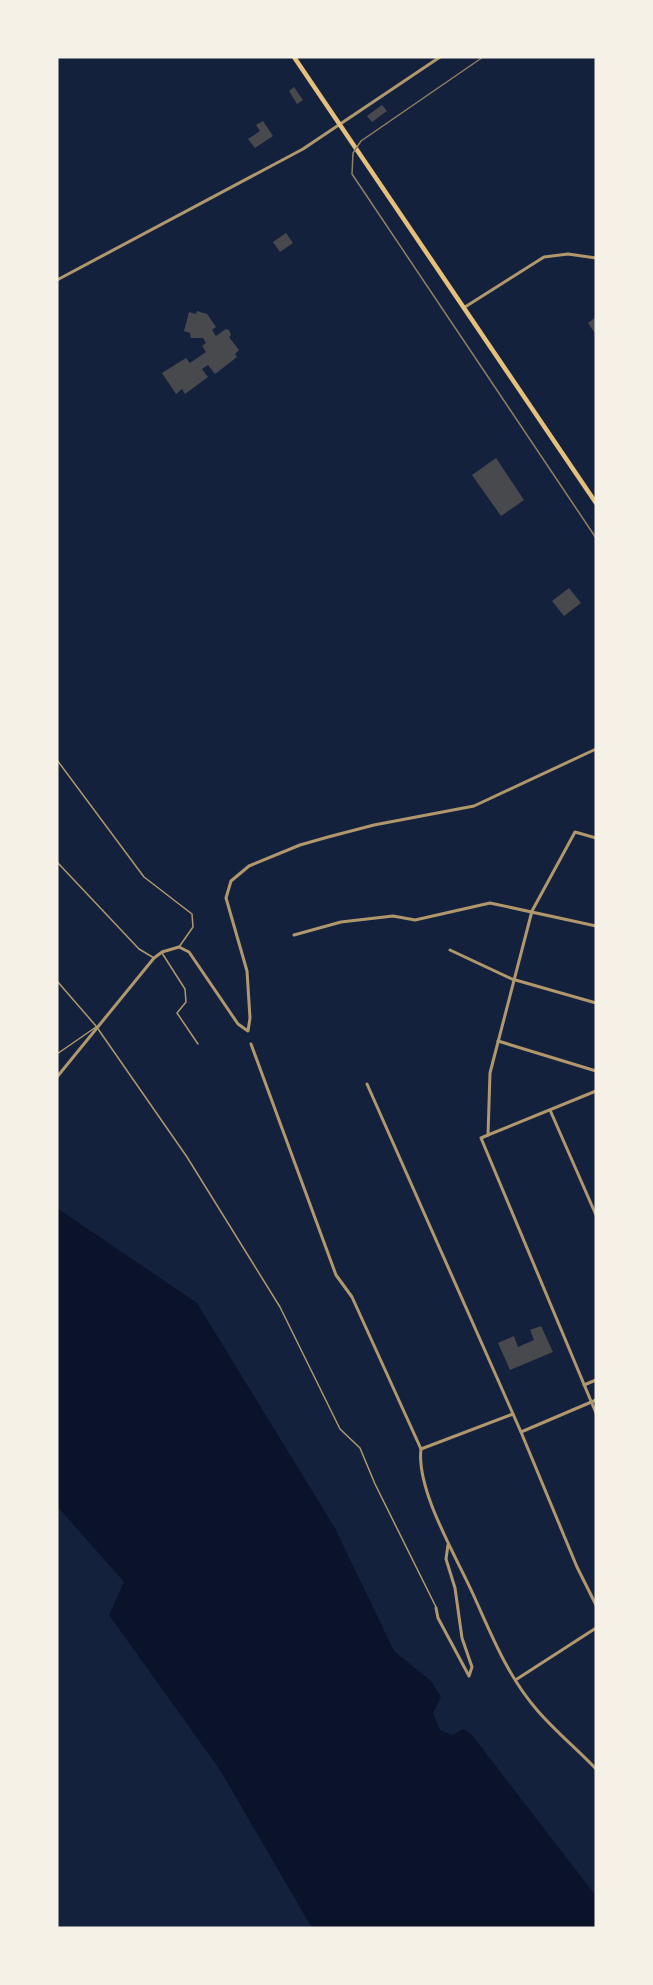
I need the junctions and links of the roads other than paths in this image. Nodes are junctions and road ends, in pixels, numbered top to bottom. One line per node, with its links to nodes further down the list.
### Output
1 (294, 57): 3 (main road)
2 (440, 57): 3 (street)
3 (340, 126): 5 (street); 6 (main road)
4 (596, 258): 6 (street)
5 (57, 280)
6 (465, 307): 7 (main road)
7 (596, 503)
8 (596, 749): 15 (street)
9 (57, 760): 15 (lane)
10 (596, 838): 12 (street)
11 (57, 862): 18 (lane)
12 (532, 911): 13 (street); 14 (street); 19 (street)
13 (596, 926)
14 (294, 935)
15 (179, 947): 17 (street)
16 (450, 950): 19 (street)
17 (162, 952): 18 (street); 24 (lane)
18 (154, 958): 22 (street)
19 (512, 979): 21 (street); 23 (street)
20 (57, 981): 22 (lane)
21 (596, 1003)
22 (96, 1026): 26 (lane); 28 (street); 44 (lane)
23 (498, 1041): 27 (street); 32 (street)
24 (198, 1044)
25 (251, 1044): 41 (street)
26 (57, 1054)
27 (596, 1071)
28 (57, 1077)
29 (367, 1084): 39 (street)
30 (596, 1091): 31 (street)
31 (550, 1110): 32 (street); 33 (street)
32 (488, 1135): 35 (street)
33 (596, 1215)
34 (596, 1380): 35 (street)
35 (583, 1385): 37 (street)
36 (596, 1400): 37 (street)
37 (591, 1402): 38 (street); 40 (street)
38 (596, 1413)
39 (513, 1414): 40 (street); 41 (street)
40 (521, 1432): 43 (street)
41 (421, 1449): 42 (street)
42 (448, 1543): 44 (street); 46 (street)
43 (596, 1605)
44 (436, 1608)
45 (596, 1628): 46 (street)
46 (517, 1679): 47 (street)
47 (596, 1769)

